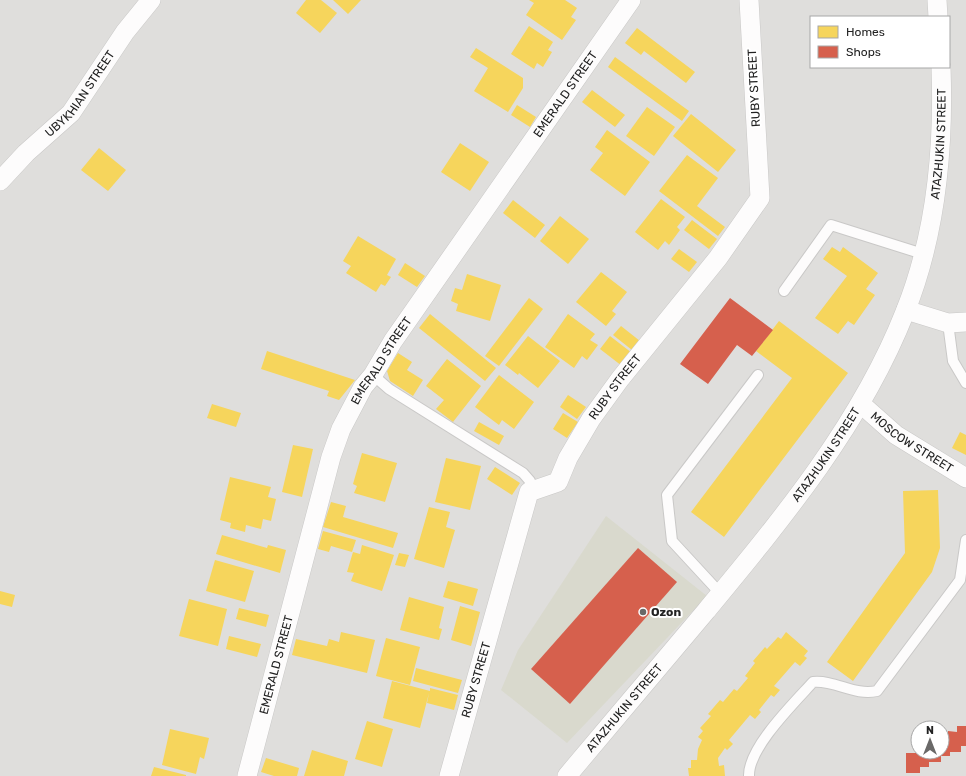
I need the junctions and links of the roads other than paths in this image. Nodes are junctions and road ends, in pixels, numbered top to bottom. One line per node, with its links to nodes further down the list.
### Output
1 (151, 0): 7 (street, UBYKHIAN STREET)
2 (631, 0): 12 (street, EMERALD STREET)
3 (749, 0): 17 (street, RUBY STREET)
4 (937, 0): 5 (street)
5 (938, 16)
6 (941, 68): 8 (street, ATAZHUKIN STREET)
7 (0, 181)
8 (923, 254): 9 (lane); 10 (street, ATAZHUKIN STREET)
9 (784, 291)
10 (906, 310): 11 (street); 15 (street, ATAZHUKIN STREET)
11 (957, 322): 14 (lane)
12 (373, 375): 17 (lane); 21 (street, EMERALD STREET)
13 (758, 375): 19 (lane)
14 (966, 383)
15 (861, 404): 16 (street, MOSCOW STREET); 19 (street, ATAZHUKIN STREET)
16 (966, 478)
17 (529, 492): 20 (street, RUBY STREET)
18 (966, 540): 23 (lane)
19 (720, 593): 22 (street, ATAZHUKIN STREET)
20 (453, 772)
21 (247, 776)
22 (567, 776)
23 (749, 776)

